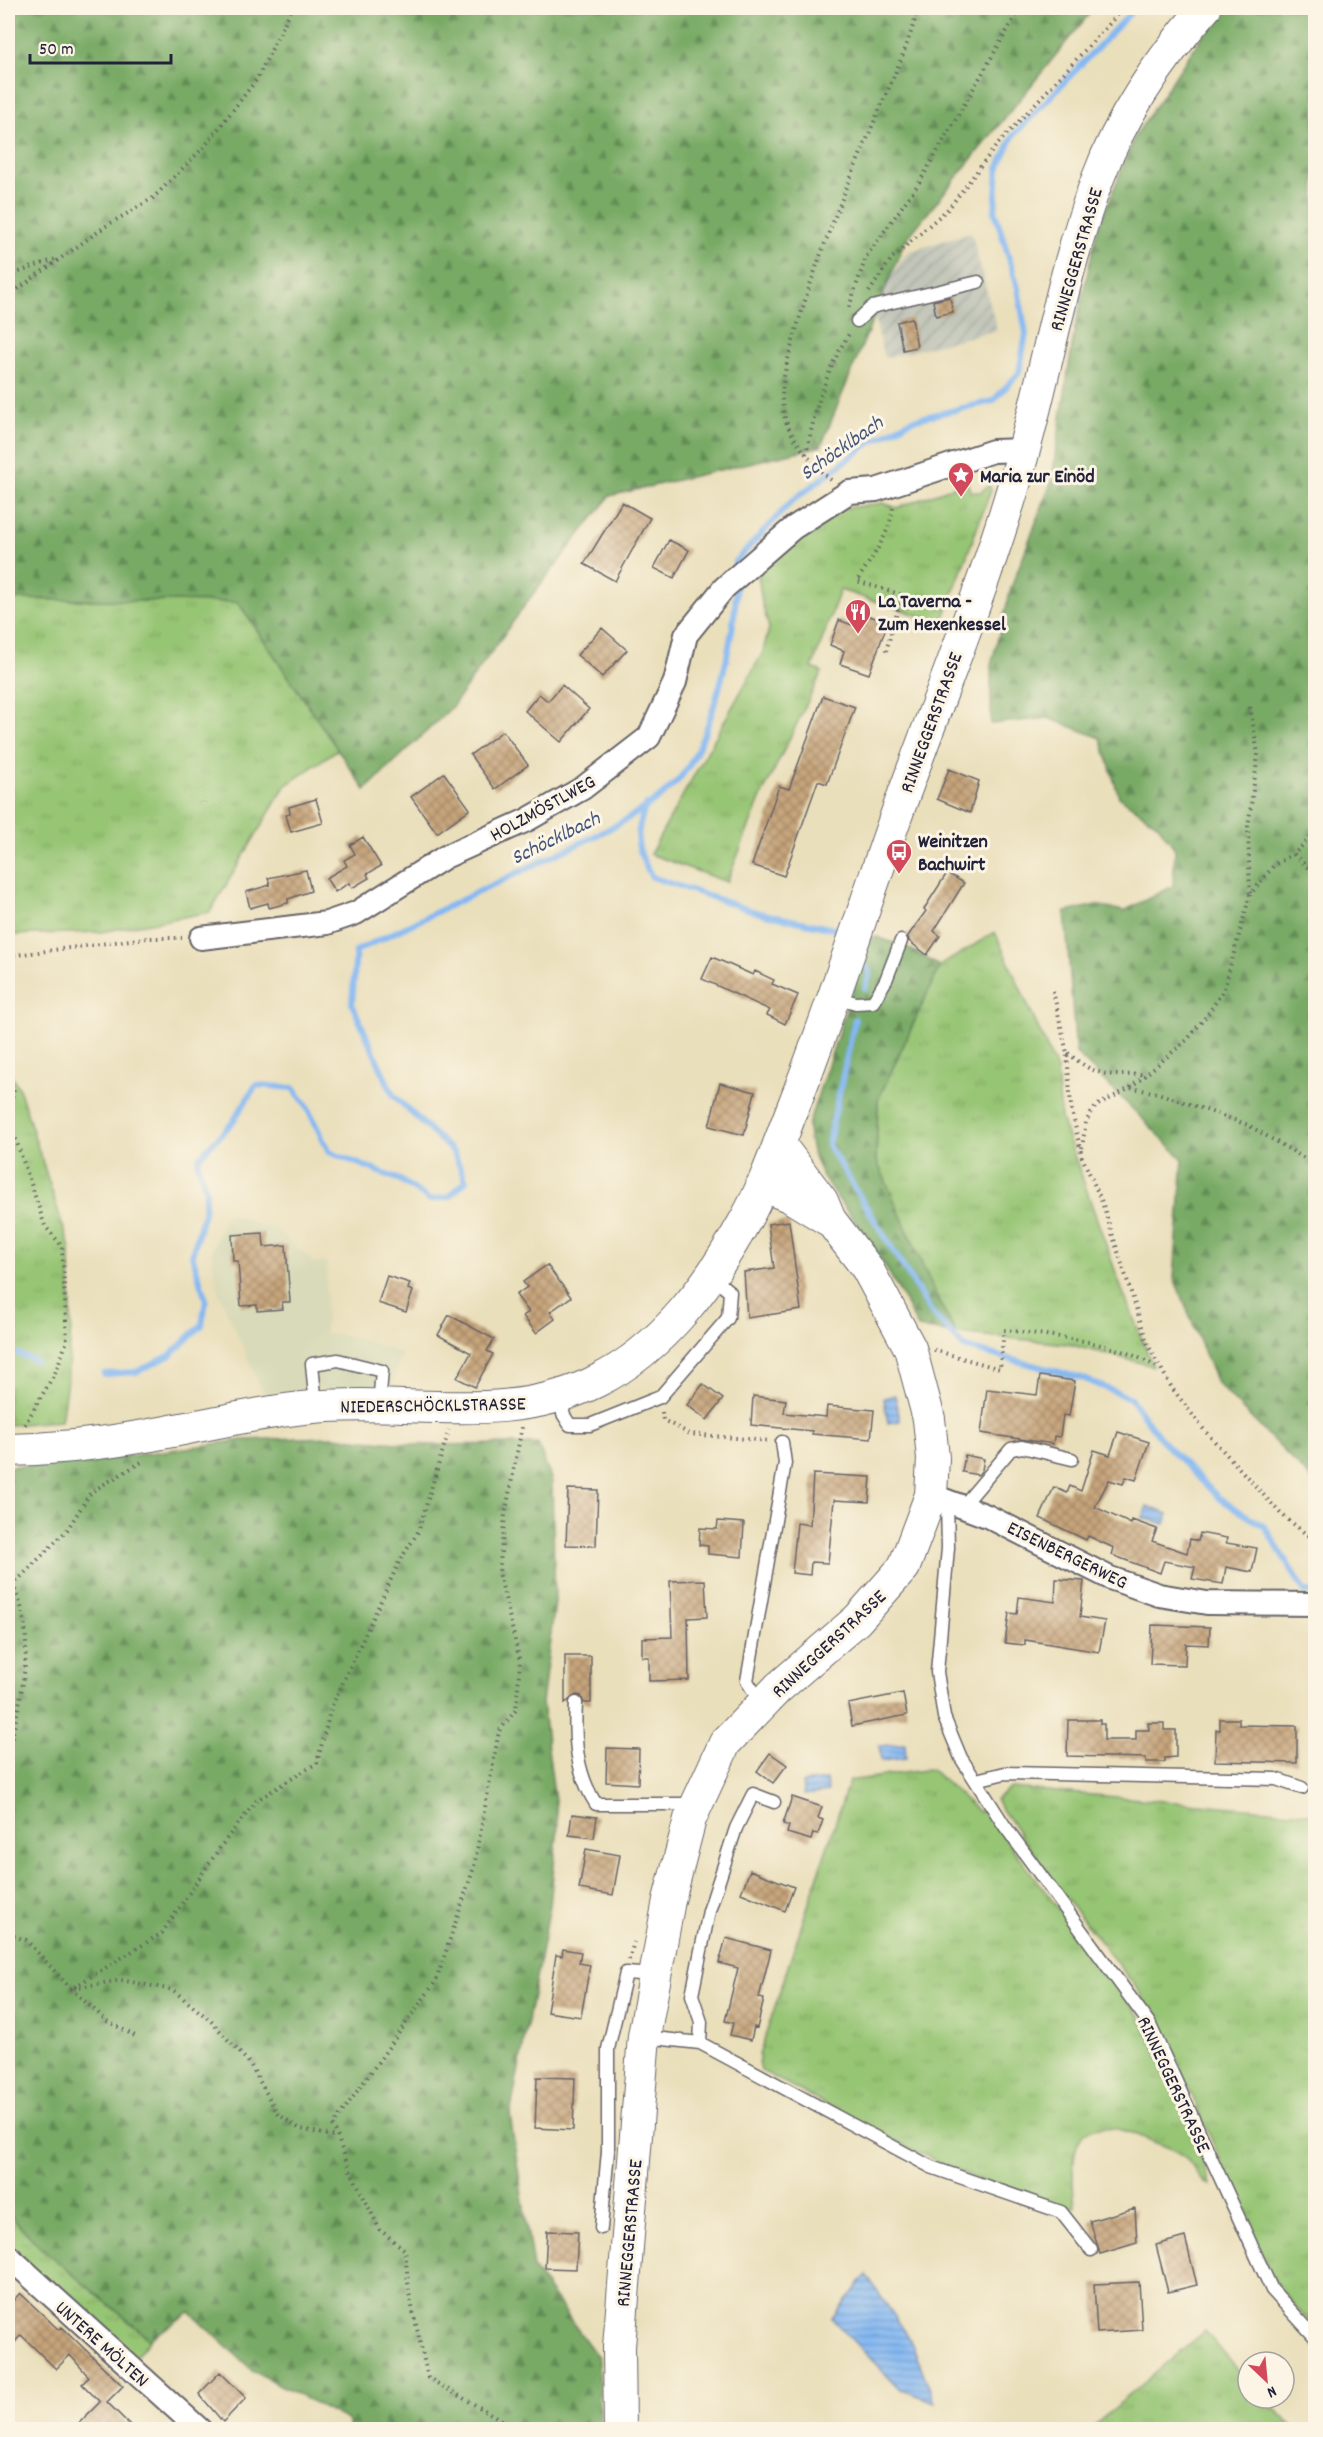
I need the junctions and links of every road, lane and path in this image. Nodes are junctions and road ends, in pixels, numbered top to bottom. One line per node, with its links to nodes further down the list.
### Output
1 (292, 8): 6 (path)
2 (918, 8): 14 (path)
3 (1020, 8): 11 (path)
4 (1124, 8): 9 (path)
5 (1205, 8): 13 (main road, RINNEGGERSTRASSE)
6 (63, 256): 7 (path); 10 (path)
7 (8, 276)
8 (978, 282): 11 (lane)
9 (867, 295)
10 (8, 296)
11 (852, 319)
12 (844, 333): 14 (path)
13 (1024, 450): 16 (street, HOLZMÖSTLWEG); 27 (main road, RINNEGGERSTRASSE)
14 (806, 454): 15 (path)
15 (834, 483)
16 (895, 484): 17 (path); 23 (street, HOLZMÖSTLWEG)
17 (886, 651)
18 (1250, 707): 22 (path)
19 (1316, 832): 20 (path)
20 (1294, 854): 21 (path); 22 (path)
21 (1316, 876)
22 (1250, 895): 29 (path)
23 (201, 938): 25 (path)
24 (902, 941): 27 (lane)
25 (8, 956)
26 (1053, 991): 28 (path)
27 (834, 997): 33 (main road, RINNEGGERSTRASSE)
28 (1067, 1053): 29 (path); 34 (path)
29 (1144, 1074): 31 (path)
30 (8, 1080): 32 (path)
31 (1130, 1088): 34 (path); 35 (path)
32 (8, 1116): 49 (path)
33 (779, 1144): 36 (main road, RINNEGGERSTRASSE); 37 (main road, RINNEGGERSTRASSE)
34 (1082, 1157): 40 (path)
35 (1316, 1165)
36 (762, 1185): 37 (main road, RINNEGGERSTRASSE); 38 (main road, NIEDERSCHÖCKLSTRASSE)
37 (830, 1220): 39 (main road, RINNEGGERSTRASSE)
38 (711, 1276): 41 (main road, NIEDERSCHÖCKLSTRASSE); 42 (lane)
39 (910, 1348): 40 (path); 51 (main road, RINNEGGERSTRASSE)
40 (1160, 1369): 52 (path)
41 (564, 1396): 42 (lane); 43 (main road, NIEDERSCHÖCKLSTRASSE)
42 (660, 1396): 48 (path)
43 (523, 1405): 46 (main road, NIEDERSCHÖCKLSTRASSE); 69 (path)
44 (379, 1406): 45 (main road, NIEDERSCHÖCKLSTRASSE); 45 (lane); 46 (main road, NIEDERSCHÖCKLSTRASSE)
45 (316, 1407): 47 (main road, NIEDERSCHÖCKLSTRASSE)
46 (461, 1408): 65 (path)
47 (148, 1436): 49 (main road, NIEDERSCHÖCKLSTRASSE); 53 (path)
48 (782, 1442): 57 (lane)
49 (12, 1450)
50 (1072, 1459): 51 (lane)
51 (947, 1502): 55 (street, EISENBERGERWEG); 57 (main road, RINNEGGERSTRASSE); 59 (lane, RINNEGGERSTRASSE)
52 (1316, 1542)
53 (12, 1584): 54 (path); 58 (path)
54 (8, 1590)
55 (1316, 1604)
56 (576, 1703): 62 (lane)
57 (762, 1705): 62 (main road, RINNEGGERSTRASSE)
58 (8, 1756)
59 (976, 1780): 60 (lane); 73 (lane, RINNEGGERSTRASSE)
60 (1302, 1788)
61 (774, 1802): 68 (lane)
62 (697, 1804): 64 (main road, RINNEGGERSTRASSE)
63 (8, 1934): 65 (path)
64 (655, 1975): 67 (main road, RINNEGGERSTRASSE); 70 (lane)
65 (71, 1989): 66 (path); 69 (path)
66 (135, 2036)
67 (644, 2036): 68 (lane); 76 (main road, RINNEGGERSTRASSE)
68 (700, 2043): 71 (lane)
69 (338, 2137): 75 (path)
70 (601, 2228)
71 (1091, 2250)
72 (8, 2256): 74 (street, UNTERE MÖLTEN)
73 (1316, 2338)
74 (200, 2430)
75 (513, 2430)
76 (620, 2430)

